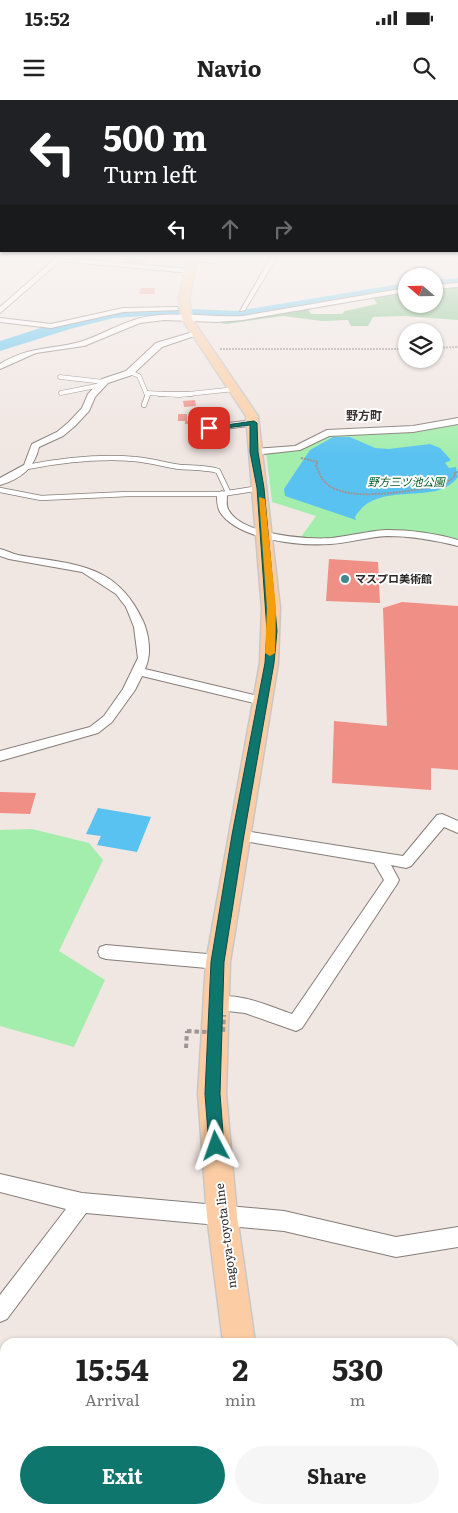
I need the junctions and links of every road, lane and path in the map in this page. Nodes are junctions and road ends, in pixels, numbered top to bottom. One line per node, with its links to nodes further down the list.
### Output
1 (20, 323): 2 (street)
2 (73, 323)
3 (134, 323): 6 (street)
4 (191, 323): 9 (path); 12 (street); 15 (main road, nagoya-toyota line)
5 (66, 335): 6 (street)
6 (81, 344): 11 (street)
7 (457, 347): 8 (path); 10 (path)
8 (443, 348)
9 (398, 349)
10 (458, 351)
11 (0, 367)
12 (130, 372): 14 (street); 17 (lane)
13 (60, 378): 14 (lane)
14 (102, 384): 16 (lane); 24 (street)
15 (235, 390): 17 (lane); 20 (main road, nagoya-toyota line)
16 (61, 393)
17 (148, 394): 18 (lane)
18 (144, 405)
19 (458, 421): 22 (street)
20 (254, 423): 21 (street); 22 (main road, nagoya-toyota line)
21 (208, 424)
22 (254, 452): 27 (main road, nagoya-toyota line)
23 (318, 462): 25 (path)
24 (27, 467): 26 (street); 29 (lane)
25 (458, 472)
26 (0, 482)
27 (260, 488): 29 (lane); 30 (main road, nagoya-toyota line)
28 (0, 490): 29 (lane)
29 (225, 493): 30 (street)
30 (265, 533): 31 (street); 34 (main road, nagoya-toyota line)
31 (458, 543)
32 (0, 552): 33 (street)
33 (139, 671): 34 (street); 35 (street)
34 (262, 700): 37 (main road, nagoya-toyota line)
35 (0, 756)
36 (458, 828): 38 (street)
37 (238, 835): 38 (street); 40 (main road, nagoya-toyota line)
38 (379, 858): 41 (street)
39 (106, 952): 40 (street)
40 (218, 962): 41 (main road, nagoya-toyota line)
41 (220, 1009): 42 (path, bridge); 45 (main road, nagoya-toyota line)
42 (186, 1048)
43 (0, 1183): 44 (street)
44 (82, 1204): 45 (street); 47 (street)
45 (222, 1216): 46 (street); 48 (main road, nagoya-toyota line)
46 (458, 1237)
47 (0, 1312)
48 (238, 1338)

